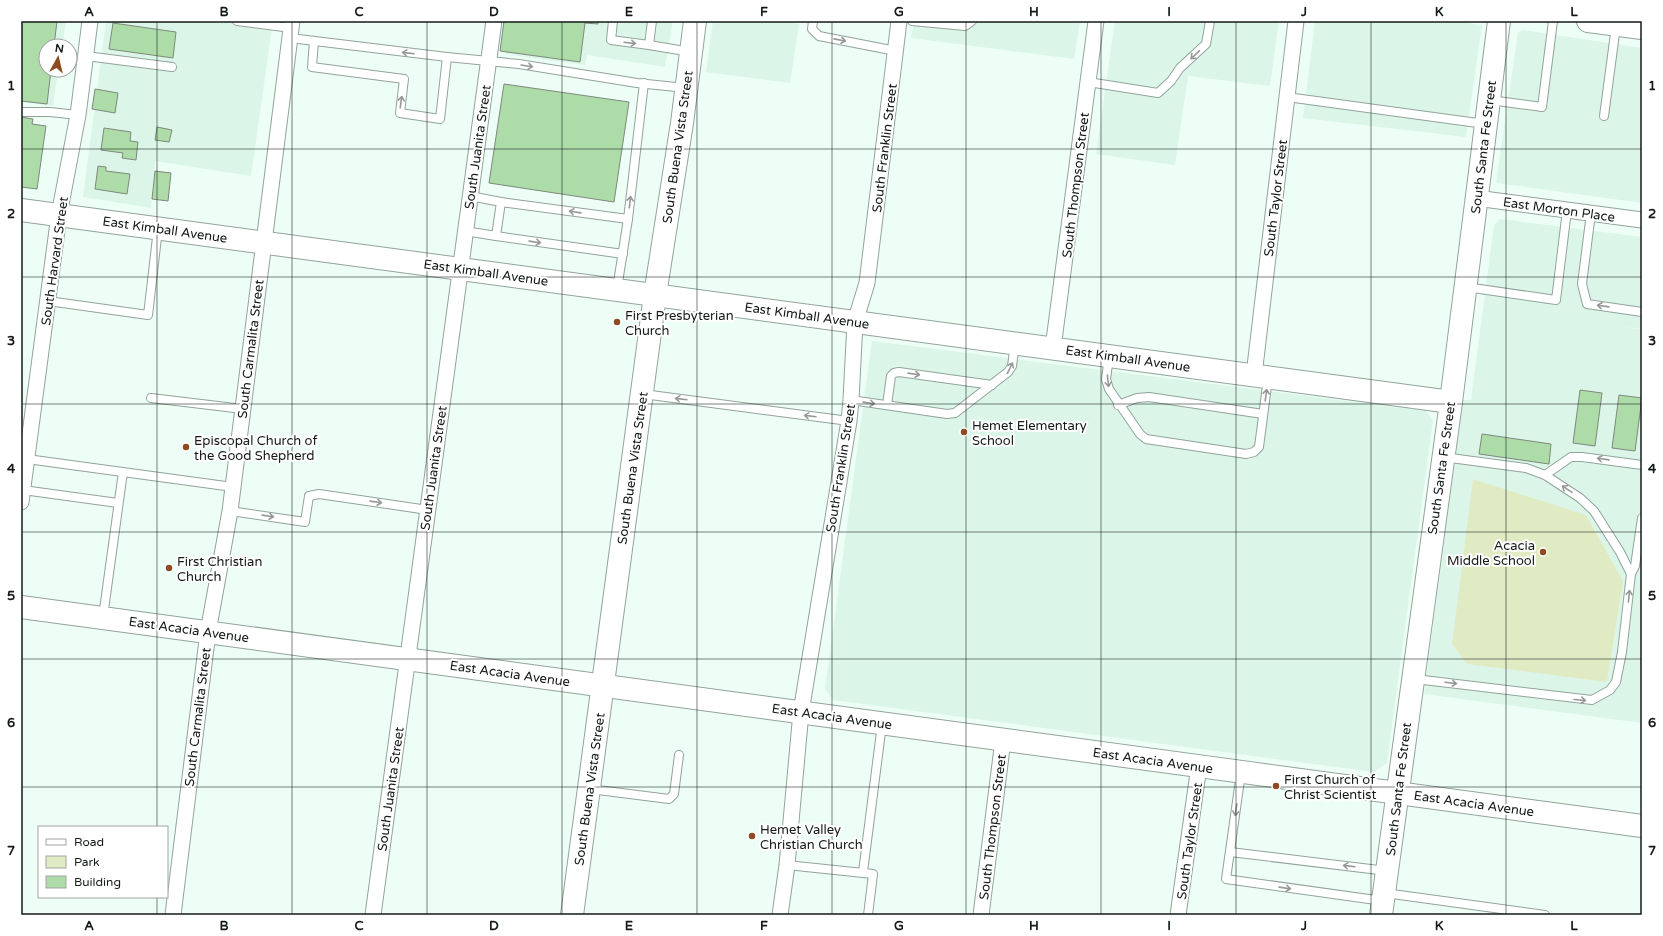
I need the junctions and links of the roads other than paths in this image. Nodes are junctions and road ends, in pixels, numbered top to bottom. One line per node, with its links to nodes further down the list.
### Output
1 (90, 21): 24 (street, South Harvard Street)
2 (237, 21): 19 (lane)
3 (494, 21): 26 (street, South Juanita Street)
4 (614, 21): 21 (lane, one-way to 21)
5 (652, 21): 21 (lane)
6 (695, 21): 23 (street, South Buena Vista Street)
7 (813, 21): 22 (lane, one-way to 22)
8 (899, 21): 22 (street, South Franklin Street)
9 (912, 21): 10 (lane)
10 (972, 21)
11 (1096, 21): 28 (street, South Thompson Street)
12 (1210, 21): 28 (lane, one-way to 28)
13 (1296, 21): 31 (street, South Taylor Street)
14 (1499, 21): 32 (street, South Santa Fe Street)
15 (1553, 21): 32 (lane)
16 (1588, 21): 17 (street)
17 (1616, 25): 18 (street); 35 (lane)
18 (1642, 28)
19 (291, 29): 20 (lane); 49 (street, South Carmalita Street)
20 (314, 41): 25 (lane, one-way to 20); 25 (lane, one-way to 20)
21 (649, 45): 23 (lane)
22 (896, 51): 57 (street, South Franklin Street)
23 (691, 52): 30 (street, South Buena Vista Street)
24 (86, 56): 27 (lane); 34 (street, South Harvard Street)
25 (447, 58): 26 (lane)
26 (488, 61): 29 (lane, one-way to 29); 37 (street, South Juanita Street)
27 (172, 67)
28 (1088, 82): 59 (street, South Thompson Street)
29 (644, 83): 30 (lane); 44 (lane, one-way to 29)
30 (686, 88): 54 (street, South Buena Vista Street)
31 (1287, 97): 36 (lane); 61 (street, South Taylor Street)
32 (1489, 99): 36 (street, South Santa Fe Street)
33 (21, 112): 34 (lane)
34 (78, 115): 43 (street, South Harvard Street)
35 (1604, 116)
36 (1486, 124): 38 (street, South Santa Fe Street)
37 (470, 196): 39 (lane); 47 (street, South Juanita Street)
38 (1476, 198): 41 (street, East Morton Place); 52 (street, South Santa Fe Street)
39 (501, 202): 44 (lane, one-way to 39); 48 (lane)
40 (21, 210): 43 (street, East Kimball Avenue)
41 (1567, 210): 42 (street, East Morton Place); 52 (lane)
42 (1591, 213): 45 (street, East Morton Place); 56 (lane, one-way to 42)
43 (59, 215): 46 (street, East Kimball Avenue); 55 (street, South Harvard Street)
44 (628, 219): 50 (lane)
45 (1642, 220)
46 (158, 228): 49 (street, East Kimball Avenue); 55 (lane)
47 (465, 232): 48 (lane); 51 (street, South Juanita Street)
48 (496, 236): 50 (lane, one-way to 50)
49 (264, 243): 51 (street, East Kimball Avenue); 69 (street, South Carmalita Street)
50 (623, 254): 53 (lane)
51 (460, 269): 53 (street, East Kimball Avenue); 80 (street, South Juanita Street)
52 (1465, 287): 66 (street, South Santa Fe Street)
53 (617, 290): 54 (street, East Kimball Avenue)
54 (655, 295): 57 (street, East Kimball Avenue); 63 (street, South Buena Vista Street)
55 (48, 301): 73 (street, South Harvard Street)
56 (1642, 312)
57 (854, 322): 58 (street, East Kimball Avenue); 65 (street, South Franklin Street)
58 (1016, 343): 59 (street, East Kimball Avenue); 62 (lane, one-way to 58)
59 (1053, 348): 60 (street, East Kimball Avenue)
60 (1110, 356): 61 (street, East Kimball Avenue); 67 (lane, one-way to 67)
61 (1261, 376): 66 (street, East Kimball Avenue); 70 (lane, one-way to 61)
62 (992, 385): 68 (lane); 68 (lane, one-way to 62)
63 (642, 394): 71 (lane, one-way to 63); 89 (street, South Buena Vista Street)
64 (151, 398): 69 (lane)
65 (851, 400): 68 (lane, one-way to 68); 71 (street, South Franklin Street)
66 (1451, 402): 72 (street, South Santa Fe Street)
67 (1118, 404): 70 (lane); 70 (lane)
68 (887, 405)
69 (243, 409): 77 (street, South Carmalita Street)
70 (1263, 414)
71 (849, 421): 90 (street, South Franklin Street)
72 (1442, 457): 76 (lane); 88 (street, South Santa Fe Street)
73 (27, 459): 75 (lane); 78 (street, South Harvard Street)
74 (1642, 465): 76 (lane, one-way to 76)
75 (122, 472): 77 (lane); 79 (lane)
76 (1546, 475): 83 (lane, one-way to 76)
77 (233, 487): 81 (street, South Carmalita Street)
78 (22, 496): 79 (lane)
79 (118, 502): 85 (lane)
80 (428, 510): 81 (lane, one-way to 80); 87 (street, South Juanita Street)
81 (230, 511): 86 (street, South Carmalita Street)
82 (1642, 518): 83 (lane)
83 (1631, 574): 88 (lane, one-way to 83)
84 (21, 607): 85 (street, East Acacia Avenue)
85 (103, 618): 86 (street, East Acacia Avenue)
86 (208, 632): 87 (street, East Acacia Avenue); 104 (street, South Carmalita Street)
87 (408, 659): 89 (street, East Acacia Avenue); 105 (street, South Juanita Street)
88 (1412, 678): 97 (street, South Santa Fe Street)
89 (602, 685): 90 (street, East Acacia Avenue); 96 (street, South Buena Vista Street)
90 (801, 712): 91 (street, East Acacia Avenue); 100 (street, South Franklin Street)
91 (882, 723): 92 (street, East Acacia Avenue); 102 (lane)
92 (1003, 740): 94 (street, East Acacia Avenue); 109 (street, South Thompson Street)
93 (679, 755): 96 (lane)
94 (1199, 766): 95 (street, East Acacia Avenue); 110 (street, South Taylor Street)
95 (1241, 772): 97 (street, East Acacia Avenue); 99 (lane, one-way to 99)
96 (589, 789): 106 (street, South Buena Vista Street)
97 (1397, 793): 98 (street, East Acacia Avenue); 101 (street, South Santa Fe Street)
98 (1642, 826)
99 (1230, 852): 101 (lane, one-way to 99); 103 (lane, one-way to 103)
100 (787, 865): 102 (lane); 107 (street, South Franklin Street)
101 (1388, 871): 103 (street, South Santa Fe Street)
102 (863, 872): 108 (lane)
103 (1383, 903): 111 (lane)
104 (173, 915)
105 (373, 915)
106 (572, 915)
107 (780, 915)
108 (868, 915)
109 (981, 915)
110 (1178, 915)
111 (1545, 915)

